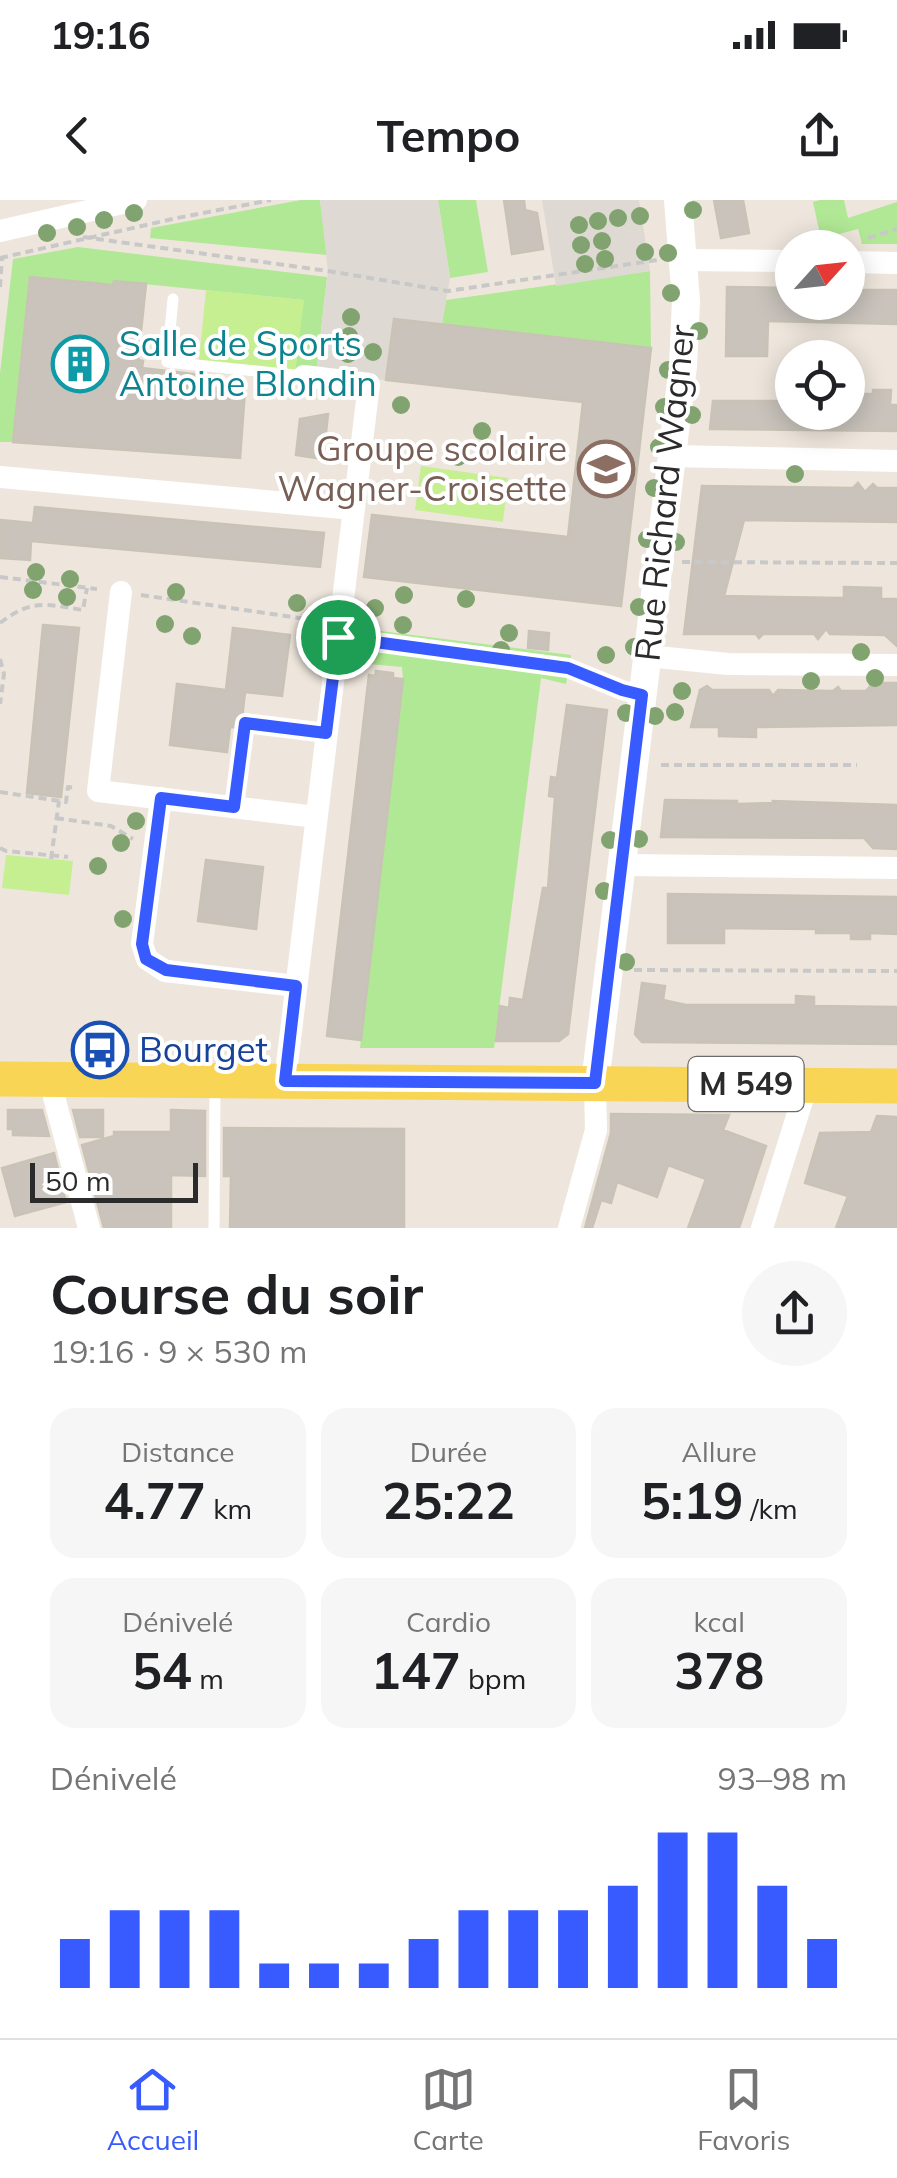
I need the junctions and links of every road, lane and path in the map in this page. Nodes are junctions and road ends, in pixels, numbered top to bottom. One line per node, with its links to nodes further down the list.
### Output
1 (272, 200): 5 (path)
2 (678, 200): 7 (street, Rue Richard Wagner)
3 (130, 201): 4 (street)
4 (0, 231)
5 (86, 238): 6 (path); 7 (path)
6 (1, 258): 11 (path)
7 (673, 260): 8 (street); 14 (street, Rue Richard Wagner)
8 (775, 262)
9 (865, 262): 10 (street)
10 (897, 263)
11 (0, 288)
12 (172, 300): 13 (lane)
13 (304, 376): 17 (street)
14 (672, 456): 15 (street); 25 (street, Rue Richard Wagner)
15 (897, 461)
16 (0, 476): 17 (street)
17 (354, 509): 24 (street)
18 (681, 562): 19 (path)
19 (897, 563)
20 (0, 577): 21 (path)
21 (87, 588): 22 (path); 23 (path)
22 (121, 592): 24 (path); 33 (street)
23 (0, 624)
24 (338, 630): 28 (path); 30 (street)
25 (647, 656): 27 (street); 28 (street, Rue Richard Wagner)
26 (0, 660): 29 (path)
27 (897, 664)
28 (642, 695): 44 (street, Rue Richard Wagner)
29 (0, 704)
30 (326, 733): 37 (path); 38 (street)
31 (857, 765): 32 (path)
32 (656, 766)
33 (98, 791): 35 (street); 36 (path)
34 (0, 792): 36 (path)
35 (161, 798): 37 (street); 41 (street)
36 (58, 801): 39 (path)
37 (234, 807): 38 (street)
38 (316, 817): 48 (street)
39 (56, 818): 41 (path); 42 (path)
40 (0, 848): 42 (path)
41 (154, 851): 48 (street)
42 (52, 857): 43 (path)
43 (68, 857)
44 (622, 864): 45 (street); 53 (street, Rue Richard Wagner)
45 (897, 868)
46 (634, 970): 47 (path)
47 (897, 971)
48 (296, 986): 52 (street)
49 (0, 1078): 50 (main road, M 549)
50 (49, 1078): 51 (main road, M 549); 56 (street)
51 (215, 1080): 52 (main road, M 549); 57 (lane)
52 (285, 1081): 53 (main road, M 549)
53 (595, 1083): 54 (main road, M 549); 58 (street)
54 (807, 1085): 55 (main road, M 549); 59 (street)
55 (897, 1086)
56 (90, 1228)
57 (214, 1228)
58 (570, 1228)
59 (762, 1228)

